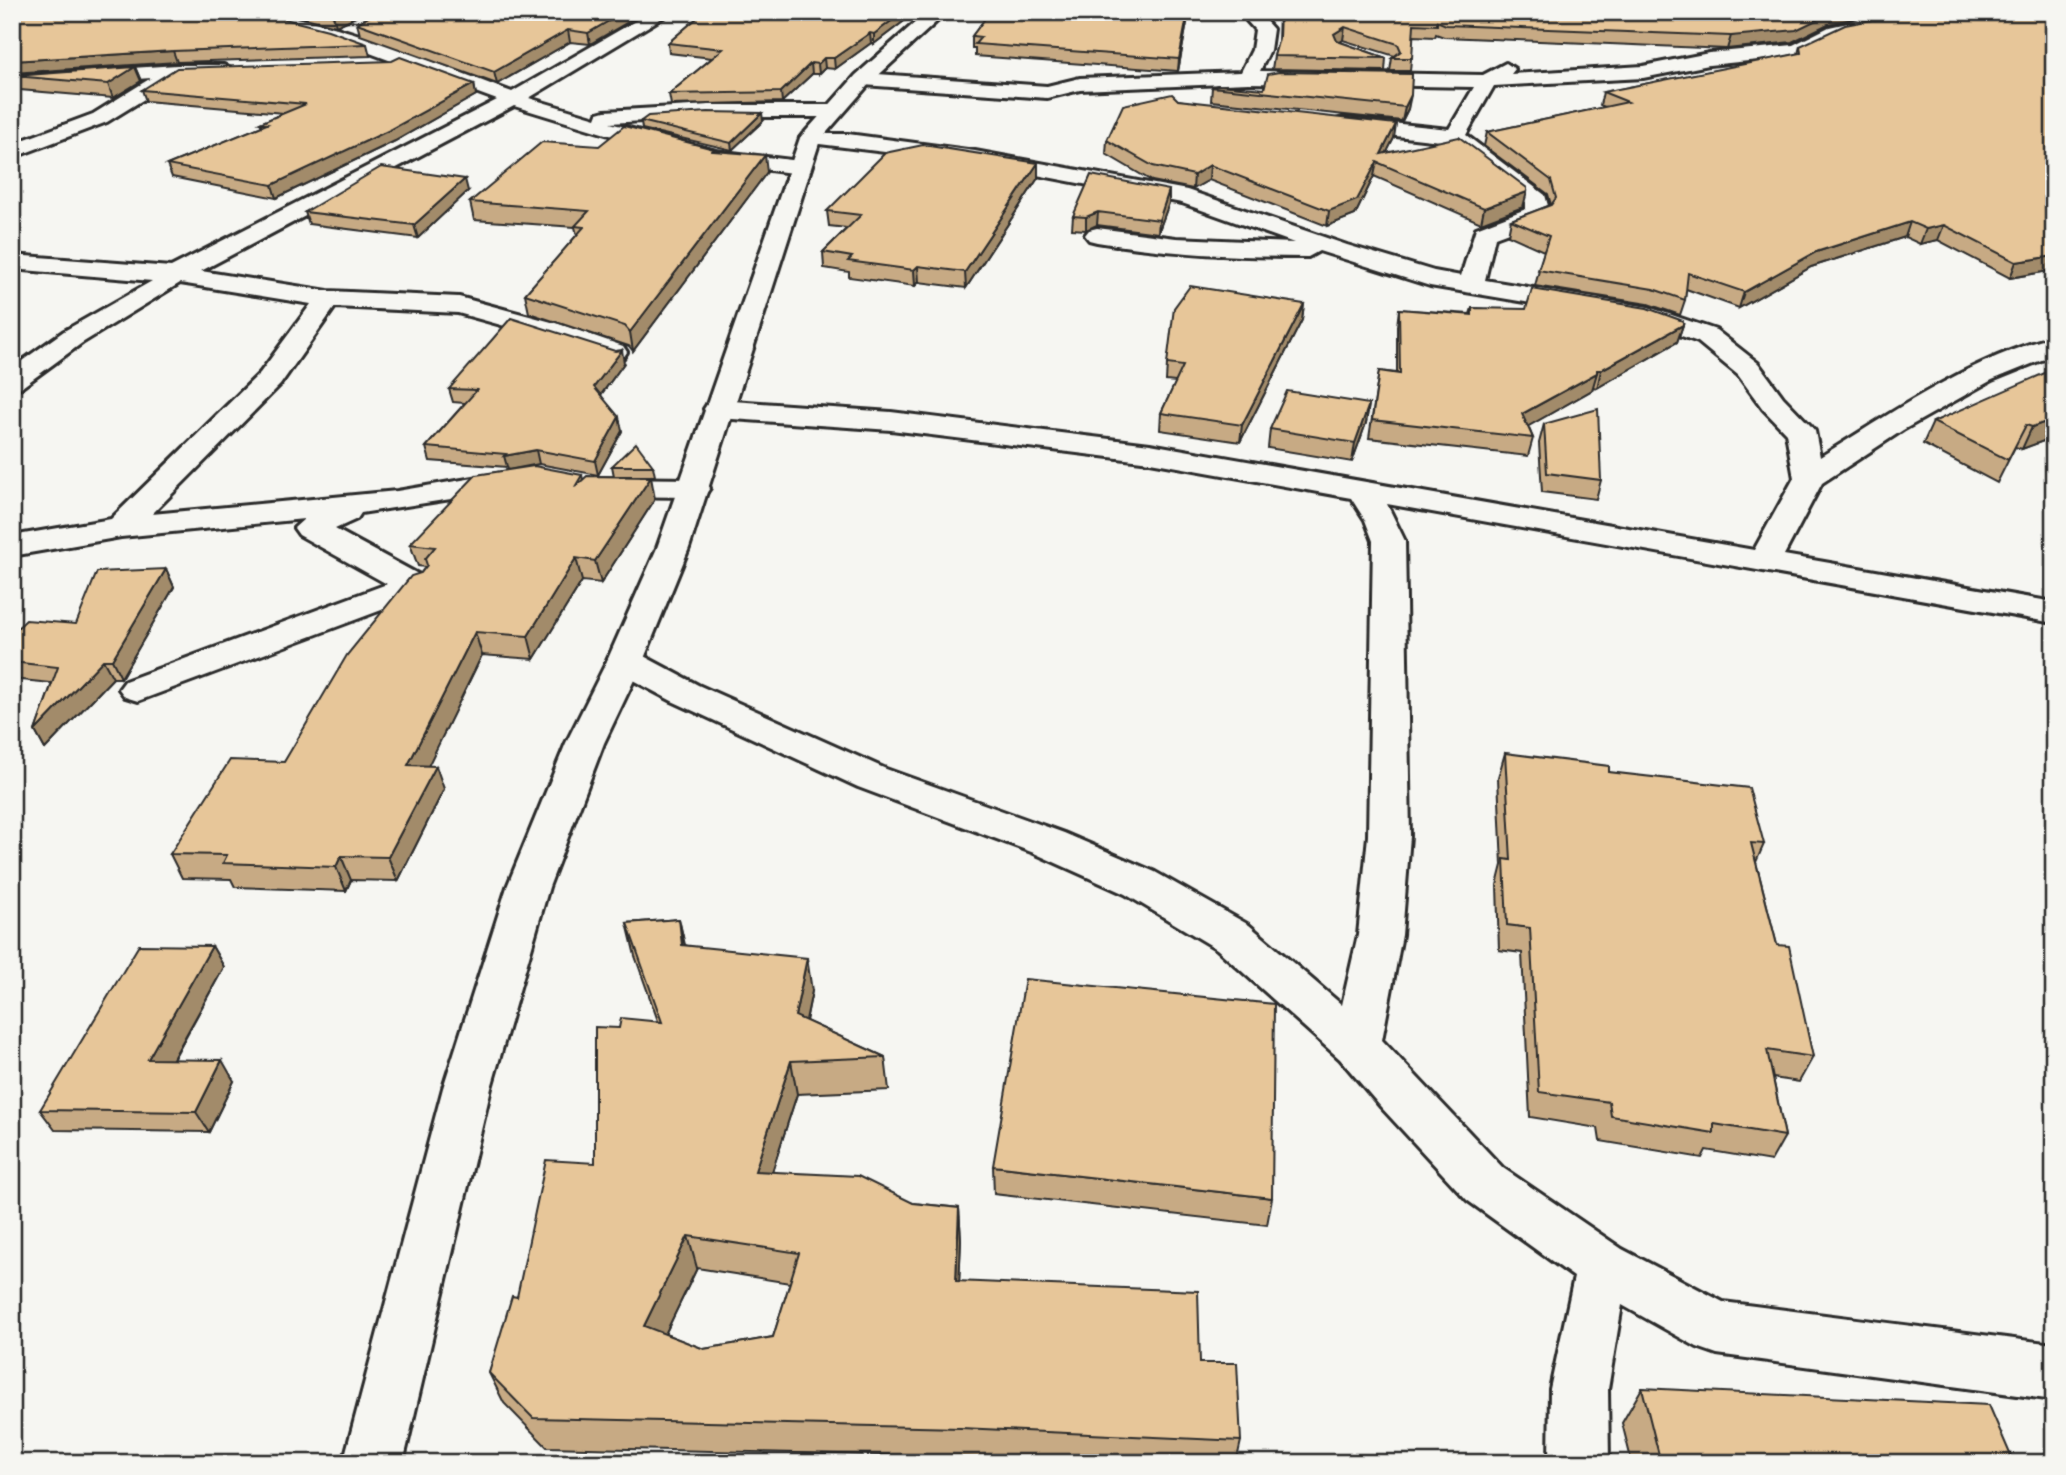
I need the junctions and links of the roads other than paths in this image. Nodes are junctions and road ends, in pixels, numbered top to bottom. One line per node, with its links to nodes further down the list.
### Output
1 (249, 12): 7 (street)
2 (664, 12): 20 (street)
3 (939, 12): 15 (street)
4 (1254, 12): 14 (street)
5 (1893, 16): 18 (street)
6 (363, 24): 7 (street)
7 (338, 35): 10 (street)
8 (1523, 58): 18 (street)
9 (1377, 59): 17 (street)
10 (411, 62): 11 (street); 20 (street)
11 (359, 65)
12 (240, 70): 13 (street)
13 (177, 71): 19 (street); 26 (street)
14 (1238, 77): 15 (street); 16 (street)
15 (863, 79): 25 (street)
16 (1341, 79): 17 (street); 21 (street)
17 (1395, 81): 18 (street)
18 (1487, 81): 24 (street)
19 (12, 82)
20 (513, 99): 22 (street); 30 (street)
21 (1330, 101)
22 (575, 118): 25 (street); 25 (street)
23 (1319, 122): 24 (street)
24 (1455, 136): 31 (street)
25 (814, 139): 28 (street); 36 (street)
26 (12, 152)
27 (1097, 235): 28 (street)
28 (1338, 250): 31 (street)
29 (12, 262): 30 (street)
30 (175, 275): 32 (street); 35 (street)
31 (1471, 285): 38 (street)
32 (328, 299): 34 (street); 43 (street)
33 (2054, 345): 38 (street)
34 (618, 354)
35 (17, 375)
36 (718, 409): 40 (street); 41 (street)
37 (539, 476): 42 (street)
38 (1809, 478): 45 (street)
39 (574, 482): 40 (street)
40 (694, 488): 47 (street)
41 (1363, 492): 45 (street); 49 (street)
42 (368, 503): 43 (street); 48 (street)
43 (121, 527): 44 (street)
44 (12, 546)
45 (1765, 560): 46 (street)
46 (2054, 612)
47 (625, 661): 49 (street); 52 (street)
48 (138, 689)
49 (1357, 1045): 50 (street)
50 (1603, 1268): 51 (street); 53 (street)
51 (2054, 1372)
52 (373, 1463)
53 (1579, 1463)

